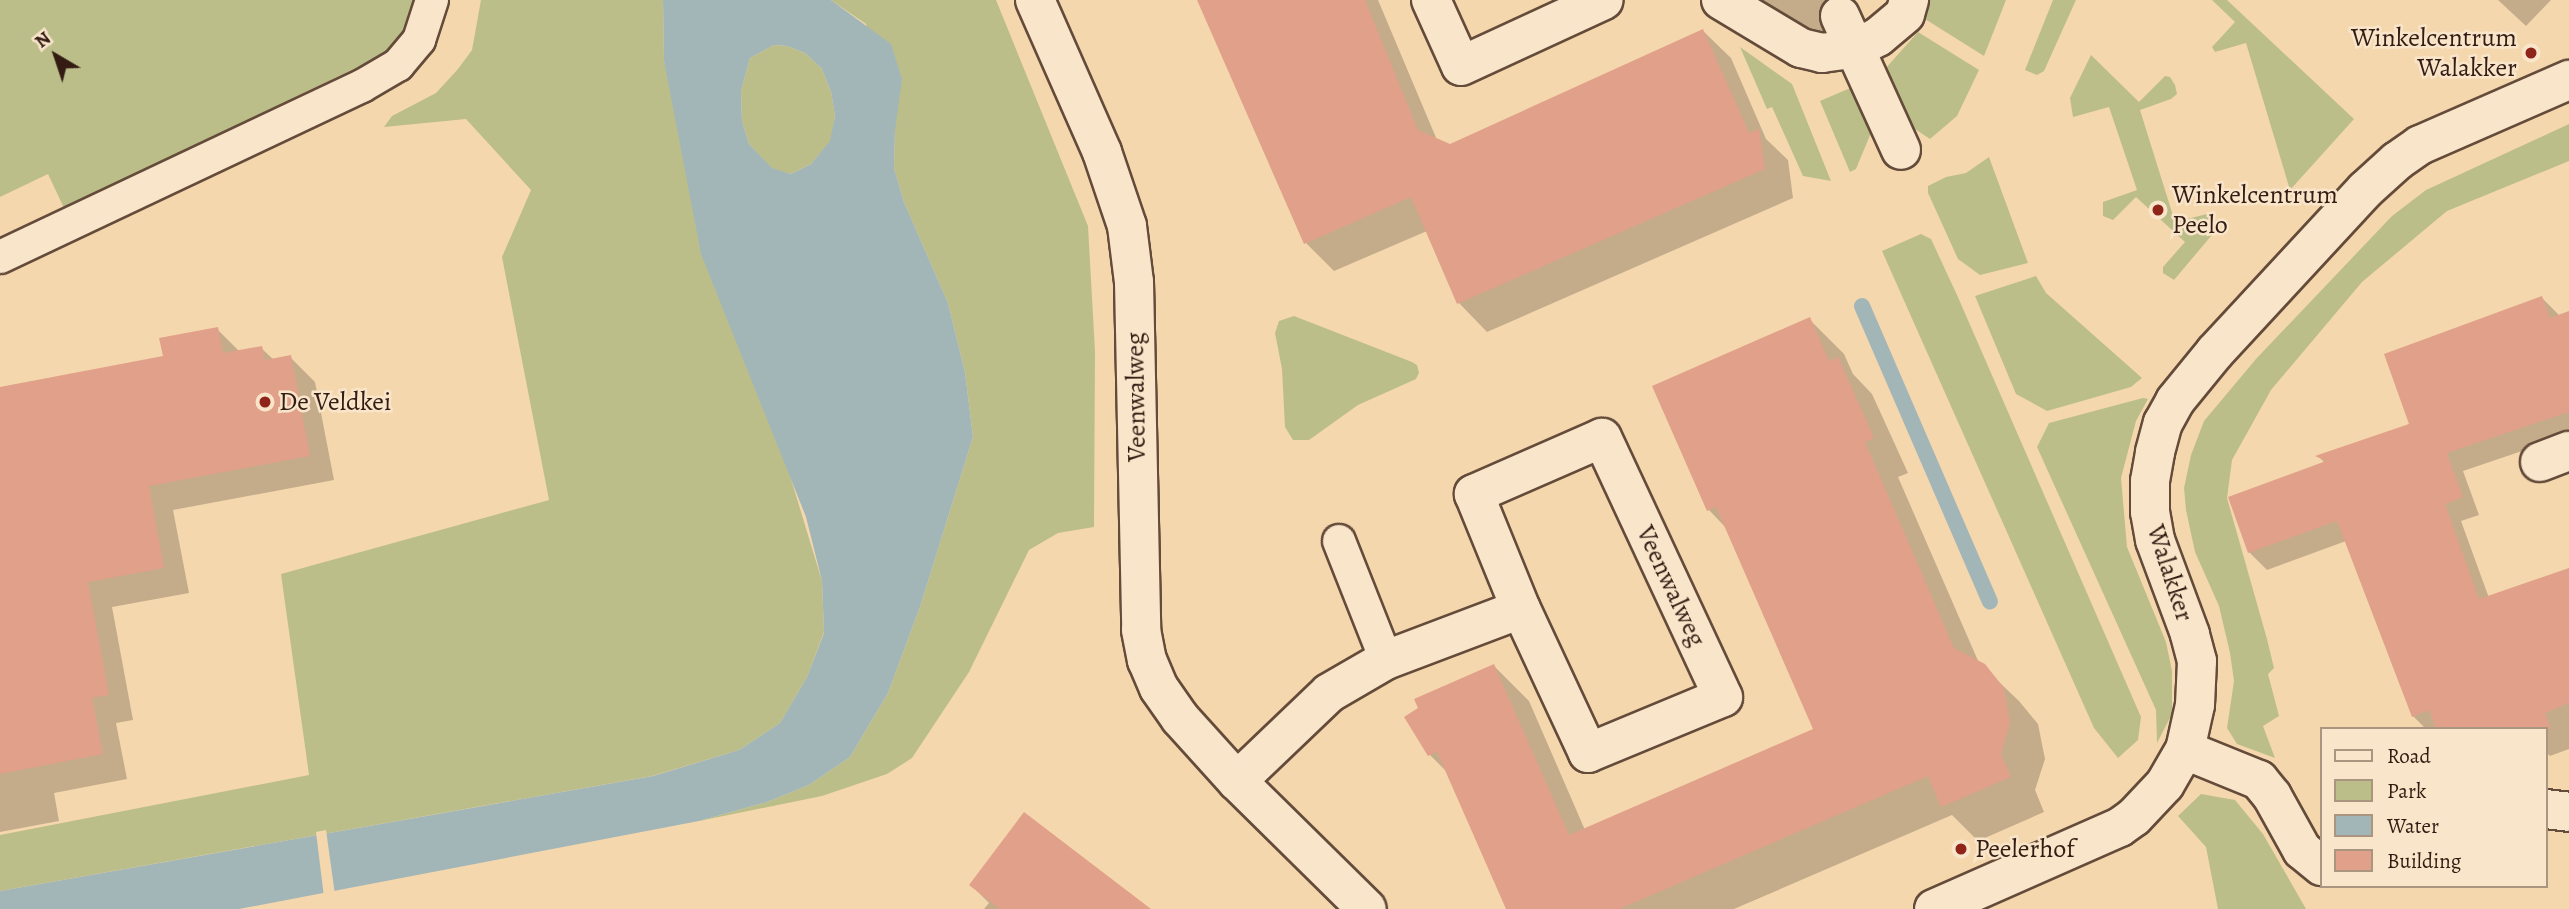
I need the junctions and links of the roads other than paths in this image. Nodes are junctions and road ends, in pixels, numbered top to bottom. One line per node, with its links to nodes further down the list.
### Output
1 (432, 0): 10 (lane)
2 (1035, 0): 15 (street, Veenwalweg)
3 (1432, 0): 4 (street)
4 (1604, 0)
5 (1720, 0): 7 (street)
6 (1909, 0): 7 (street)
7 (1848, 32): 9 (street)
8 (2569, 80): 14 (street, Walakker)
9 (1901, 150)
10 (0, 257)
11 (1339, 541): 13 (lane)
12 (1521, 609): 12 (street, Veenwalweg); 13 (street)
13 (1386, 660): 15 (street)
14 (2185, 750): 18 (street); 20 (street, Walakker)
15 (1237, 781): 19 (street, Veenwalweg)
16 (2548, 809): 17 (street)
17 (2569, 813)
18 (2320, 864)
19 (1367, 909)
20 (1934, 909)

